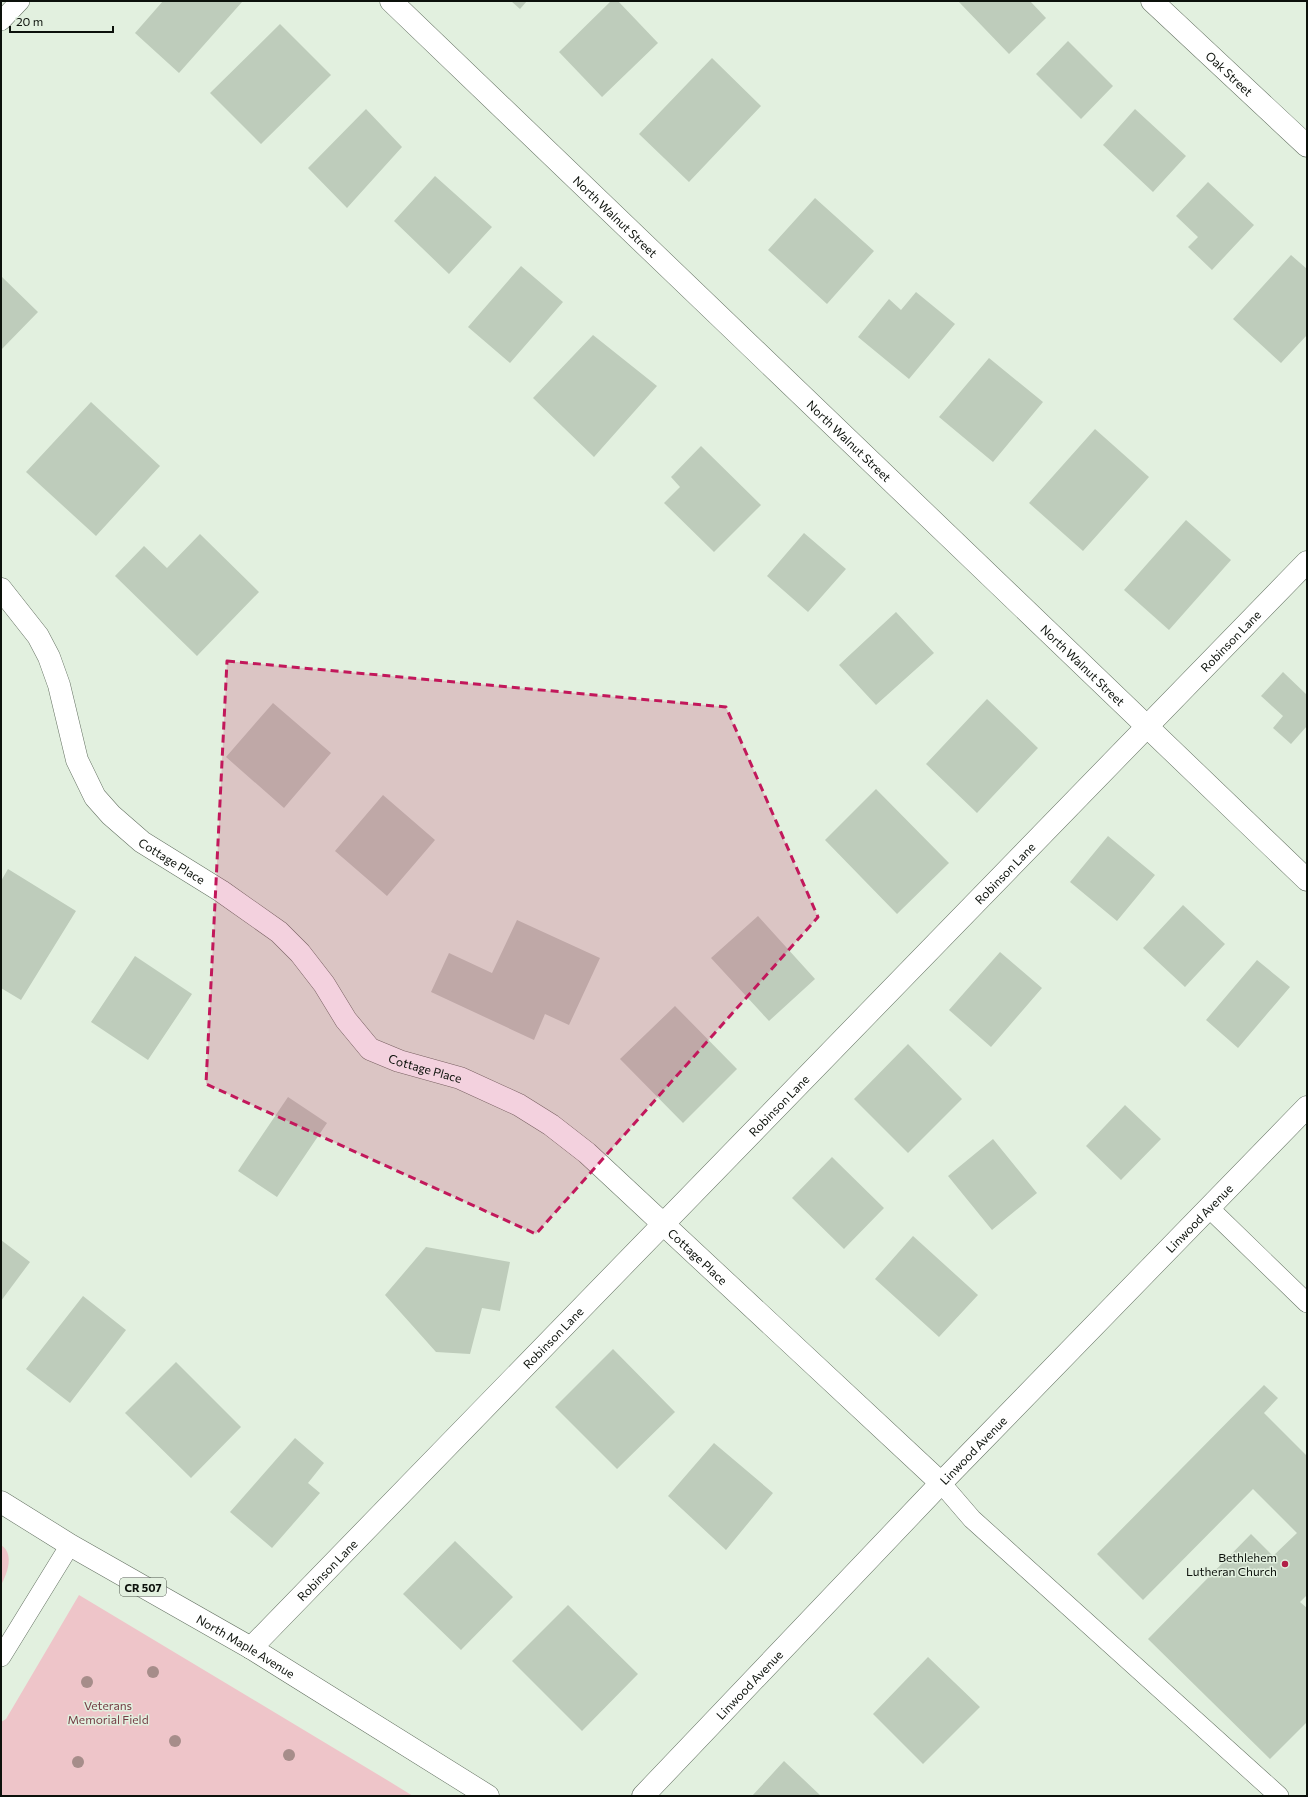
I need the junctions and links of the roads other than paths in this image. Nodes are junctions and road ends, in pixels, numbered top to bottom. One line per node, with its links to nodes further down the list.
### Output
1 (20, 1): 4 (lane)
2 (392, 1): 8 (street, North Walnut Street)
3 (1152, 1): 5 (street, Oak Street)
4 (1, 21)
5 (1307, 146)
6 (1307, 562): 8 (street, Robinson Lane)
7 (1, 590): 12 (street, Cottage Place)
8 (1148, 726): 9 (street, North Walnut Street); 12 (street, Robinson Lane)
9 (1307, 880)
10 (1307, 1107): 11 (street, Linwood Avenue)
11 (1209, 1208): 13 (lane); 14 (street, Linwood Avenue)
12 (664, 1224): 14 (street, Cottage Place); 17 (street, Robinson Lane)
13 (1307, 1303)
14 (941, 1483): 20 (street, Linwood Avenue); 21 (lane)
15 (1, 1502): 16 (street, North Maple Avenue / CR 507)
16 (70, 1544): 17 (street, North Maple Avenue / CR 507); 18 (lane)
17 (250, 1648): 19 (street, North Maple Avenue / CR 507)
18 (1, 1657)
19 (488, 1796)
20 (643, 1796)
21 (1279, 1796)

